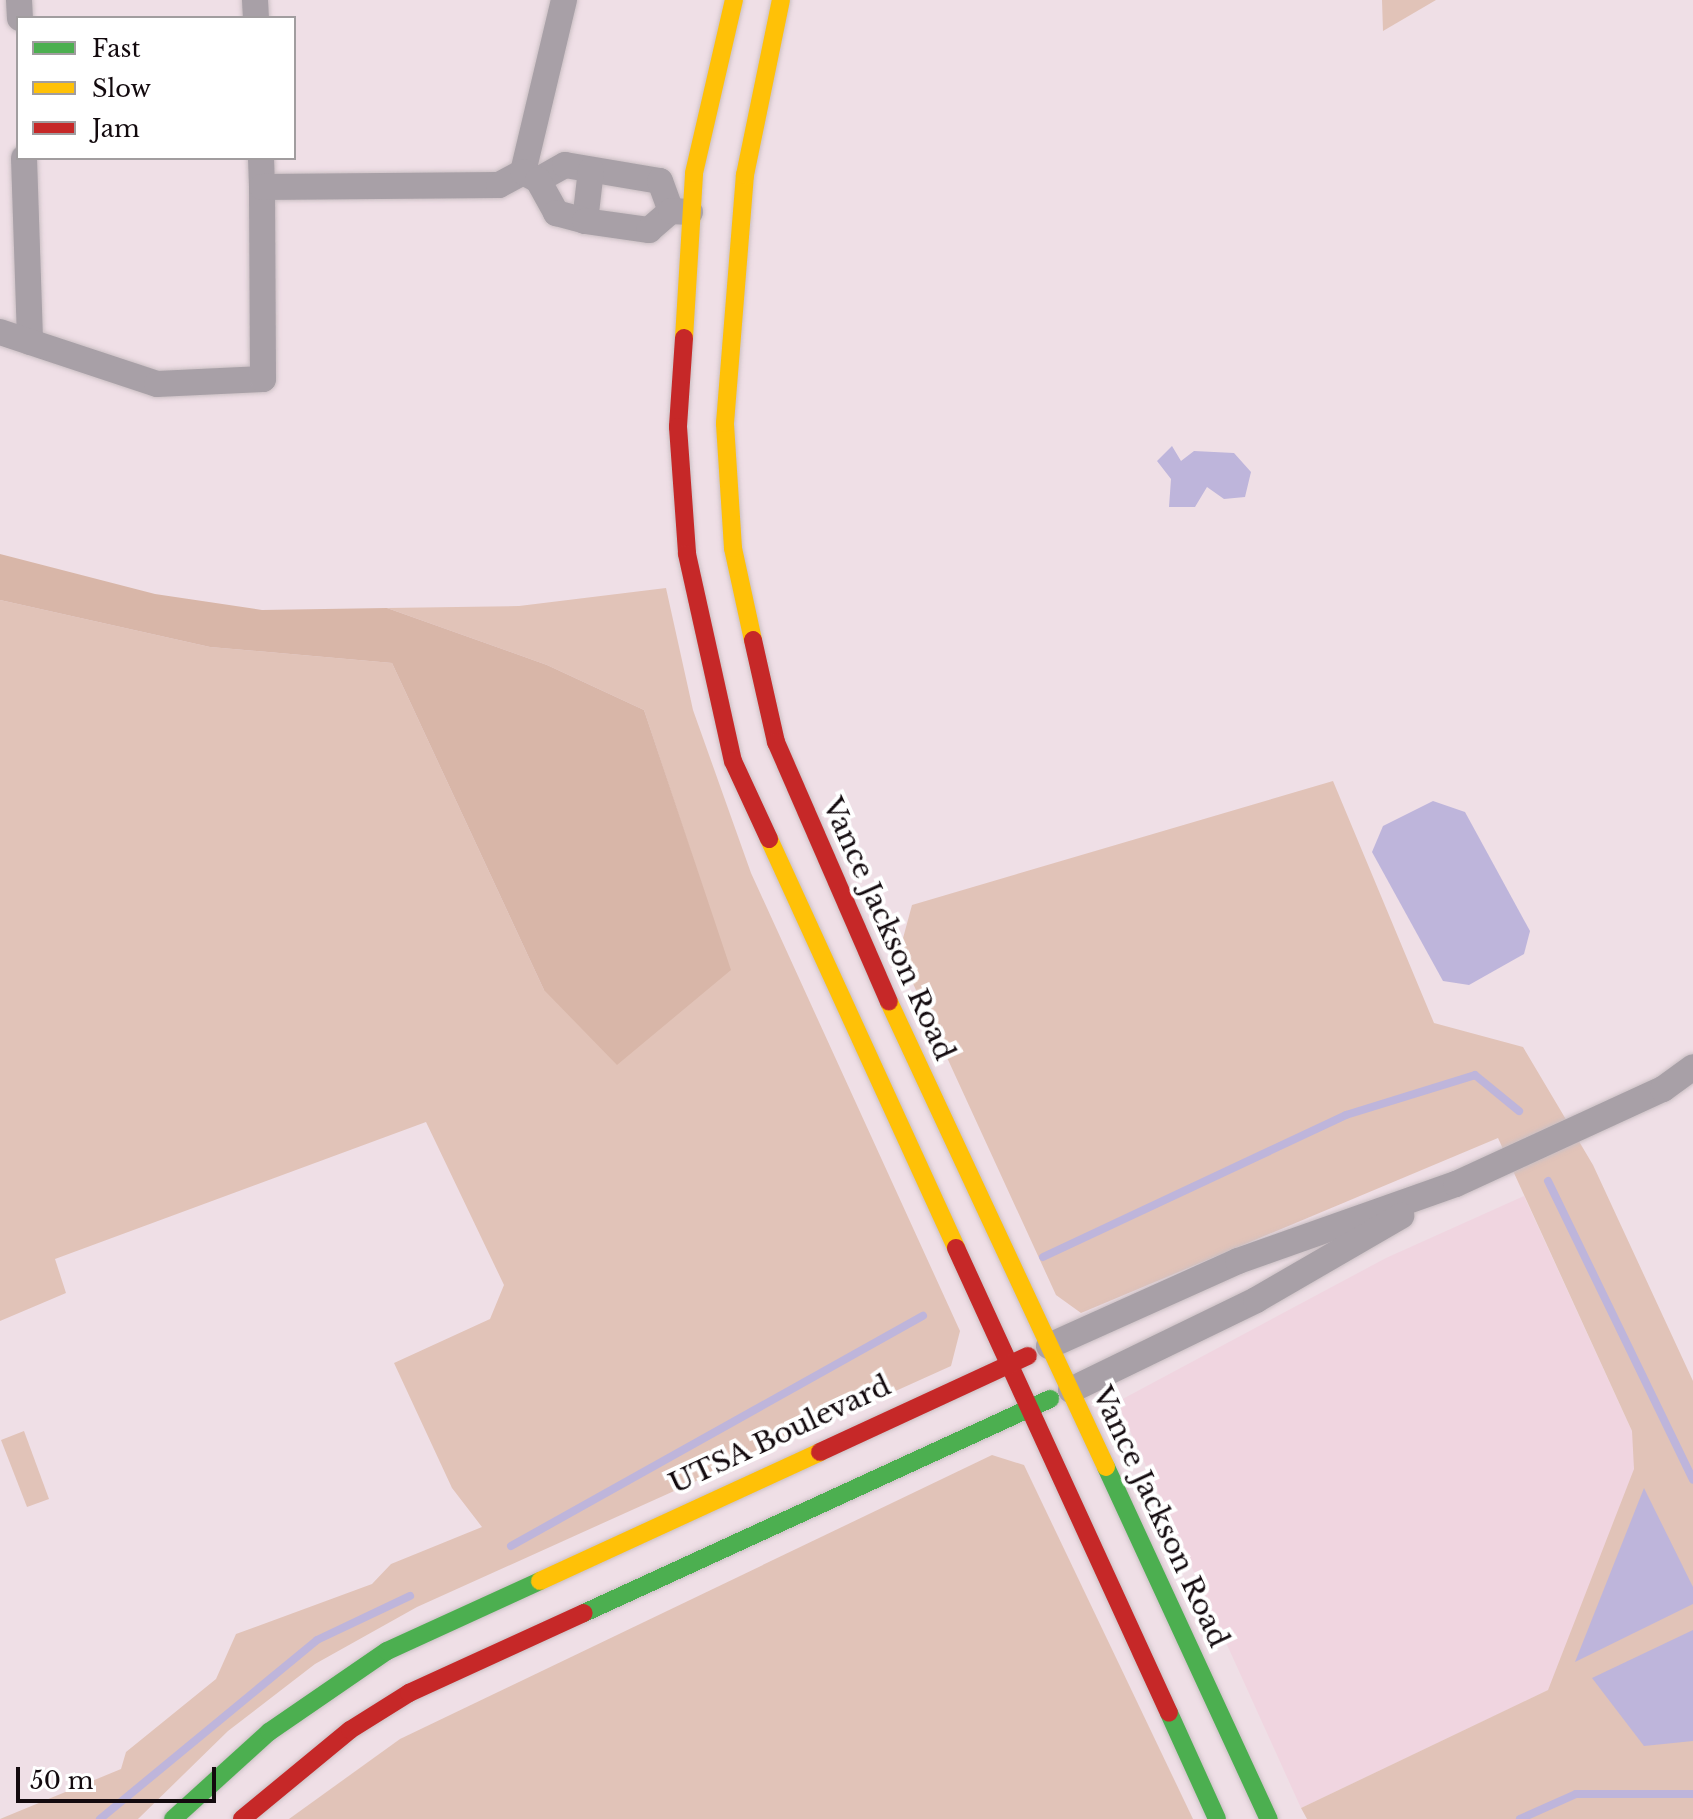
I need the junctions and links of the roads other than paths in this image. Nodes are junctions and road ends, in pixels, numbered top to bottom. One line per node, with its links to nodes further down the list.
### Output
1 (564, 0): 7 (street)
2 (734, 0): 9 (main road)
3 (781, 0): 15 (main road, Vance Jackson Road)
4 (24, 160): 12 (street)
5 (261, 160): 8 (street)
6 (591, 170): 7 (street); 9 (street); 10 (street)
7 (531, 176): 8 (street); 10 (street)
8 (262, 187): 12 (street)
9 (680, 211): 10 (street); 16 (main road)
10 (585, 221)
11 (0, 332): 12 (street)
12 (30, 342)
13 (1693, 1067): 14 (street, UTSA Boulevard)
14 (1456, 1184): 15 (street, UTSA Boulevard); 17 (street, UTSA Boulevard)
15 (1049, 1346): 16 (main road, UTSA Boulevard); 17 (main road, Vance Jackson Road)
16 (1007, 1365): 18 (main road); 19 (main road, UTSA Boulevard)
17 (1071, 1390): 18 (main road, UTSA Boulevard); 22 (main road, Vance Jackson Road)
18 (1028, 1409): 20 (main road, UTSA Boulevard); 21 (main road)
19 (173, 1819)
20 (242, 1819)
21 (1217, 1819)
22 (1269, 1819)

